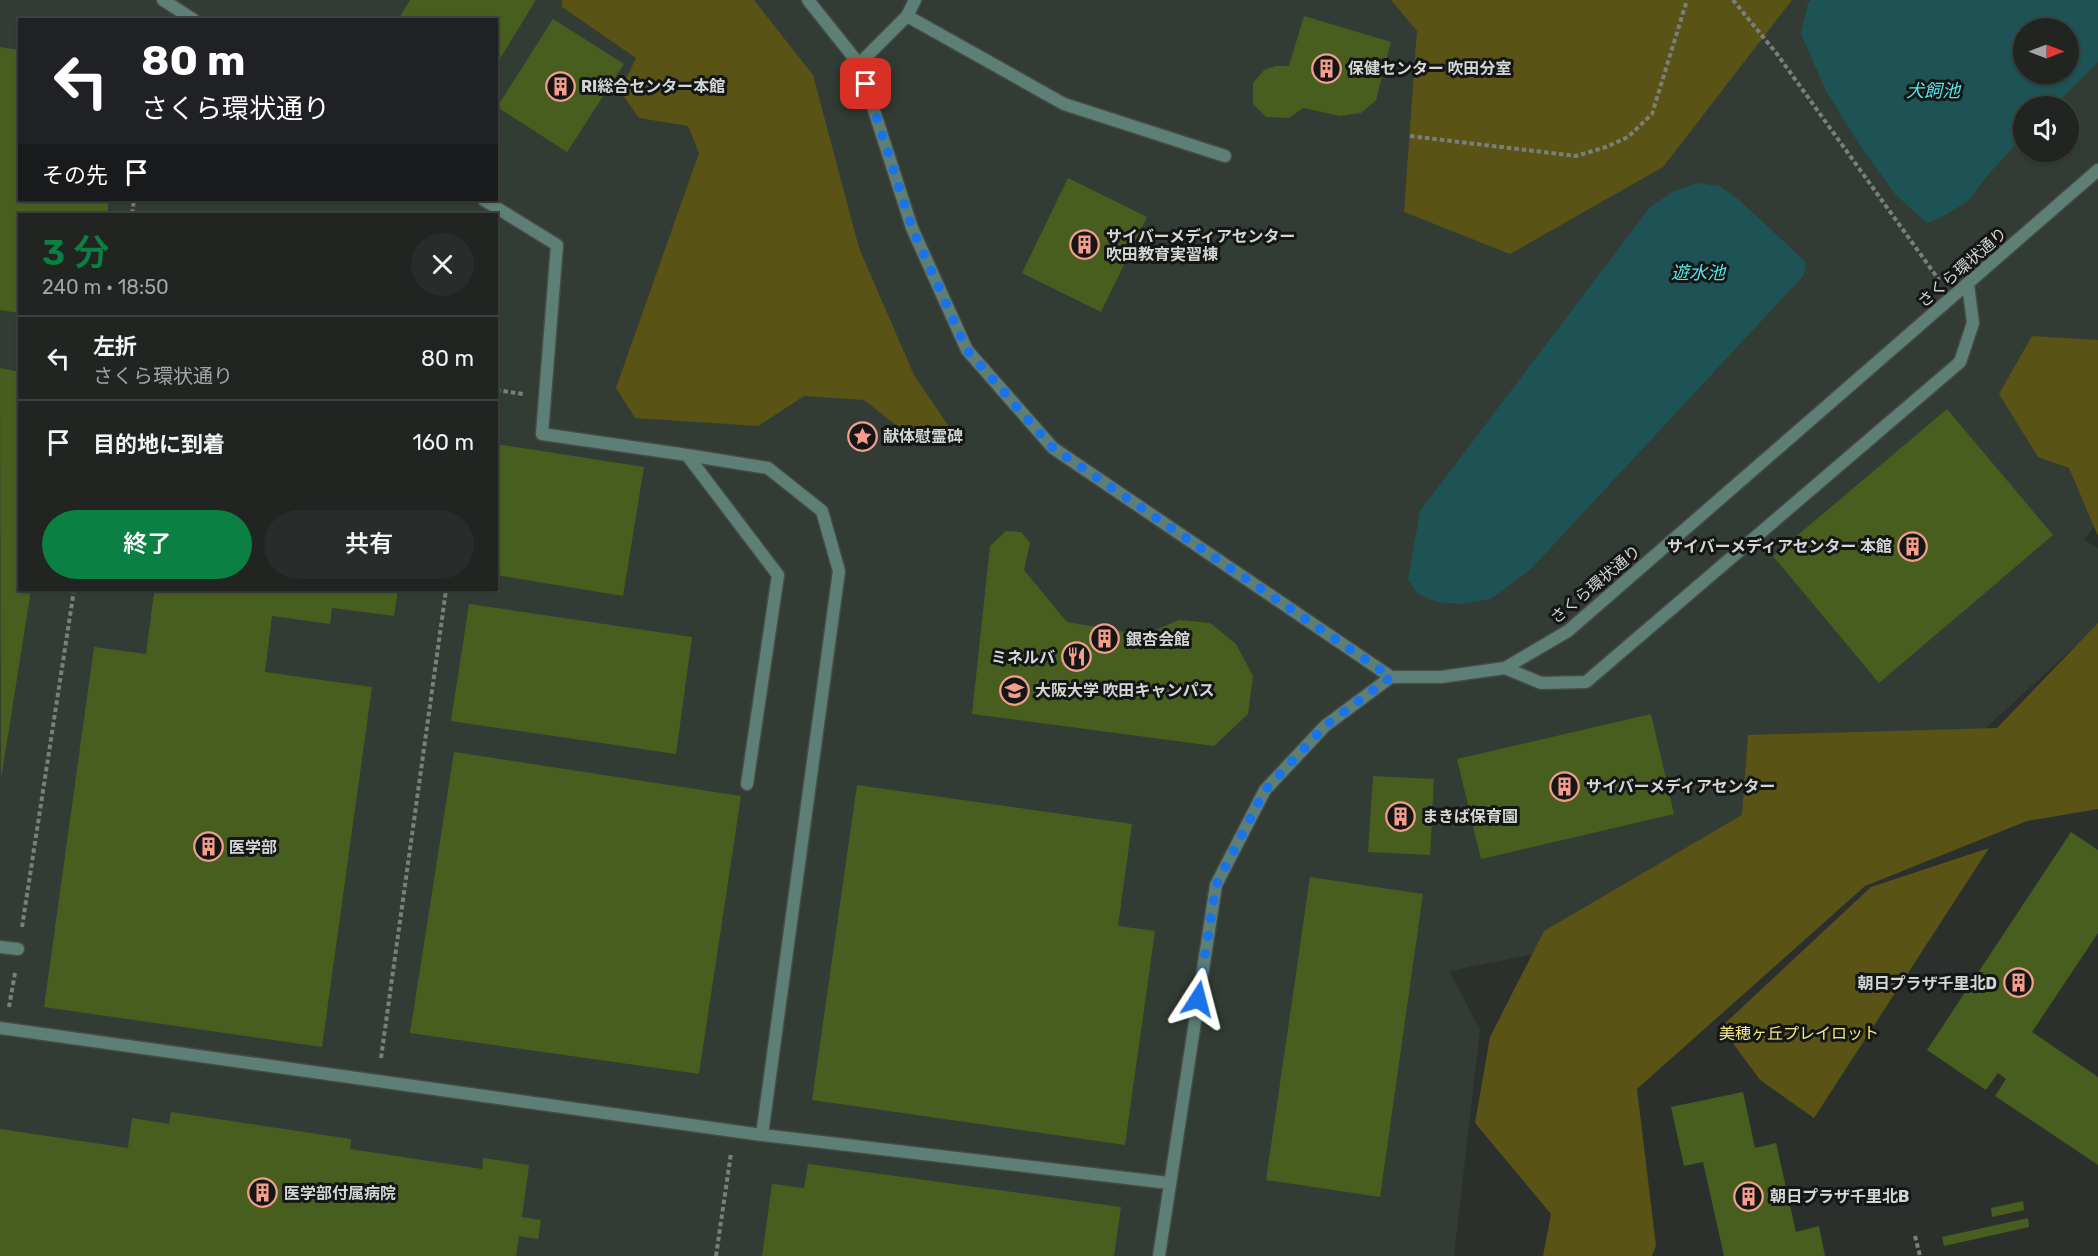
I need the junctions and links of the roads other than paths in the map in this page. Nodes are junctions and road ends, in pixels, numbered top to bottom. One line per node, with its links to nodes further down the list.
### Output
1 (163, 0): 5 (street)
2 (808, 0): 6 (street)
3 (915, 0): 4 (street)
4 (907, 15): 6 (street); 7 (street)
5 (191, 18)
6 (859, 64): 13 (street)
7 (1225, 156)
8 (2098, 170): 10 (street, さくら環状通り)
9 (486, 201): 11 (street)
10 (1968, 284): 12 (street, さくら環状通り); 12 (street)
11 (687, 454): 14 (street); 18 (street)
12 (1505, 668): 13 (street, さくら環状通り)
13 (1391, 677): 19 (street)
14 (747, 784)
15 (0, 947): 16 (street)
16 (18, 949)
17 (3, 1029): 18 (street)
18 (762, 1135): 19 (street)
19 (1169, 1183): 20 (street)
20 (1159, 1256)

